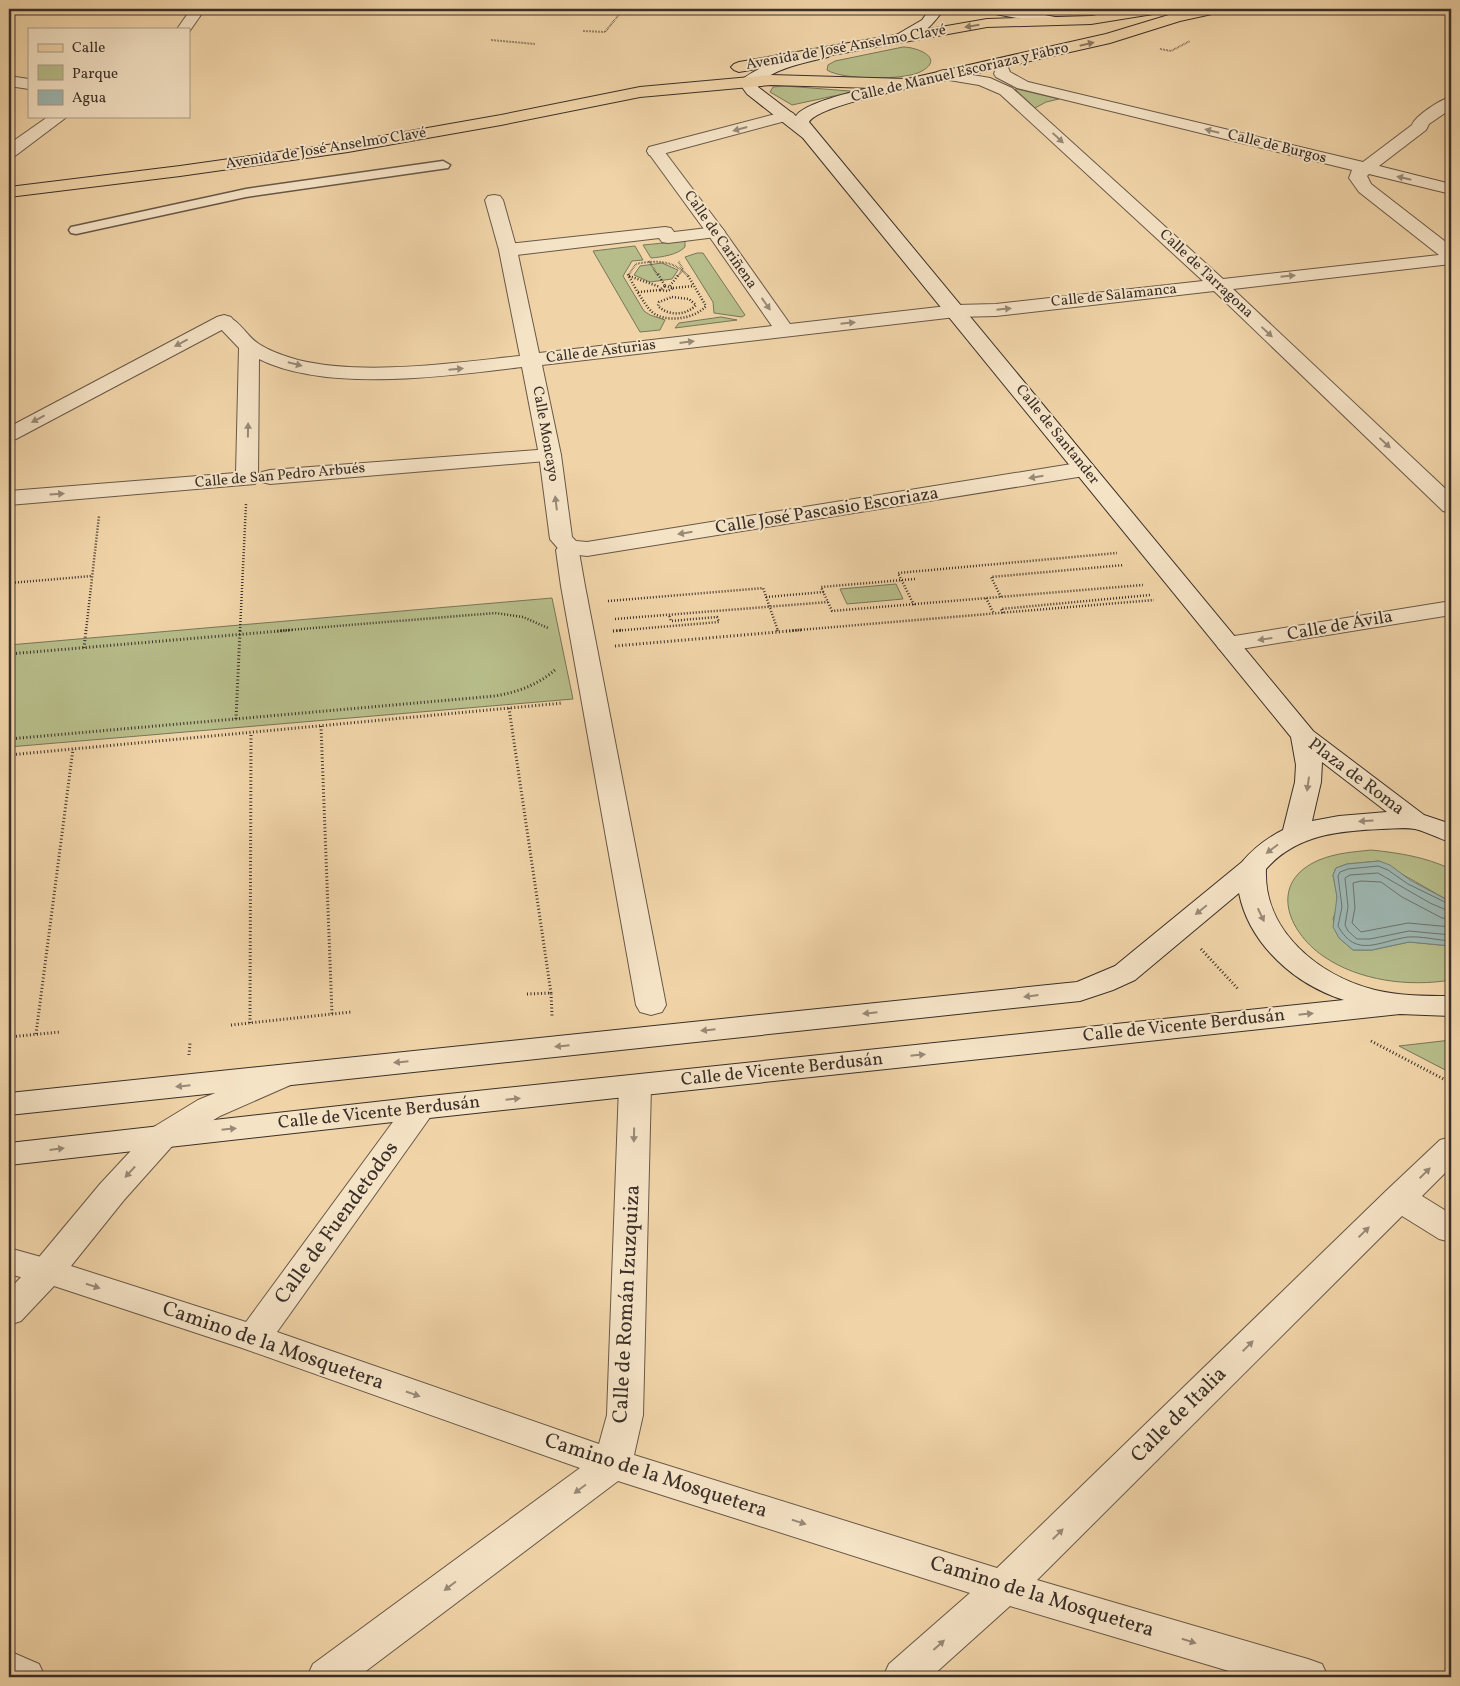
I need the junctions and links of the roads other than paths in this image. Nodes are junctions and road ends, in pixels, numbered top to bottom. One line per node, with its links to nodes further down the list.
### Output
1 (198, 9): 7 (street)
2 (937, 9): 9 (street)
3 (990, 9): 6 (street)
4 (1159, 9): 6 (main road)
5 (1216, 9): 8 (main road, Calle de Manuel Escoriaza y Fabro)
6 (1055, 21): 8 (main road); 9 (main road, Avenida de José Anselmo Clavé, one-way to 9)
7 (185, 28)
8 (1125, 34): 13 (main road, Calle de Manuel Escoriaza y Fabro, one-way to 8)
9 (903, 37): 10 (main road); 11 (main road, Avenida de José Anselmo Clavé)
10 (938, 46)
11 (826, 52): 15 (street); 16 (main road); 18 (main road, Avenida de José Anselmo Clavé)
12 (951, 58): 14 (main road)
13 (1005, 61): 14 (main road, Calle de Manuel Escoriaza y Fabro); 20 (street, Calle de Burgos)
14 (943, 75): 17 (main road, Calle de Manuel Escoriaza y Fabro); 21 (street, Calle de Tarragona)
15 (750, 81): 16 (main road, Avenida de José Anselmo Clavé); 18 (main road, Avenida de José Anselmo Clavé); 23 (street, Calle de Santander)
16 (831, 82): 17 (main road, Avenida de José Anselmo Clavé)
17 (906, 84): 23 (street, Calle de Manuel Escoriaza y Fabro)
18 (640, 92): 29 (main road, Avenida de José Anselmo Clavé)
19 (1449, 104): 27 (street)
20 (1104, 105): 21 (street, Calle de Burgos); 27 (street, Calle de Burgos, one-way to 20)
21 (1034, 116): 36 (street, Calle de Tarragona, one-way to 36)
22 (57, 118): 25 (street)
23 (799, 124): 24 (street, Calle de Manuel Escoriaza y Fabro, one-way to 24); 37 (street, Calle de Santander)
24 (655, 151): 32 (street, Calle de Cariñena)
25 (9, 152)
26 (443, 165): 31 (lane)
27 (1364, 168): 28 (street, Calle de Burgos, one-way to 27); 34 (street)
28 (1451, 189)
29 (9, 192)
30 (494, 200): 33 (street, Calle Moncayo)
31 (76, 230)
32 (716, 232): 33 (street); 38 (street, Calle de Cariñena, one-way to 38)
33 (508, 250): 40 (street, Calle Moncayo)
34 (1451, 255)
35 (1451, 259): 36 (street, Calle de Salamanca, one-way to 35)
36 (1217, 284): 37 (street, Calle de Salamanca, one-way to 36); 47 (street, Calle de Tarragona, one-way to 47)
37 (956, 311): 38 (street, Calle de Asturias, one-way to 37); 43 (street, Calle de Santander)
38 (784, 330): 40 (street, Calle de Asturias, one-way to 38)
39 (249, 346): 40 (street, Calle de Asturias, one-way to 40); 41 (street, Calle de Asturias, one-way to 41); 45 (street, one-way to 39)
40 (531, 361): 42 (street, Calle Moncayo)
41 (9, 435)
42 (550, 455): 44 (street, Calle de San Pedro Arbués); 48 (street, Calle Moncayo, one-way to 42)
43 (1084, 469): 48 (street, Calle José Pascasio Escoriaza, one-way to 48); 50 (street, Calle de Santander)
44 (270, 477): 45 (lane, Calle de San Pedro Arbués)
45 (247, 479): 46 (street, Calle de San Pedro Arbués, one-way to 45)
46 (9, 498)
47 (1451, 506)
48 (570, 548): 58 (street)
49 (1451, 608): 50 (street, Calle de Ávila, one-way to 50)
50 (1228, 644): 51 (street, Calle de Santander)
51 (1304, 736): 52 (street, Plaza de Roma); 53 (street, Plaza de Roma, one-way to 53)
52 (1415, 821): 53 (street, Plaza de Roma, one-way to 53); 54 (street, Plaza de Roma)
53 (1296, 833): 55 (street, Plaza de Roma, one-way to 55)
54 (1451, 834)
55 (1252, 868): 56 (street, Plaza de Roma, one-way to 56); 57 (street, one-way to 57)
56 (1080, 991): 60 (street, Calle de Vicente Berdusán, one-way to 60)
57 (1400, 1004): 59 (street); 61 (street, Calle de Vicente Berdusán, one-way to 57)
58 (651, 1005)
59 (1451, 1006)
60 (284, 1076): 62 (street, Calle de Vicente Berdusán, one-way to 62); 64 (street, Calle de Vicente Berdusán)
61 (635, 1086): 63 (street, Calle de Vicente Berdusán, one-way to 61); 73 (street, Calle de Román Izuzquiza, one-way to 73)
62 (9, 1104)
63 (420, 1108): 64 (street, Calle de Vicente Berdusán, one-way to 63); 72 (street, Calle de Fuendetodos)
64 (163, 1136): 66 (street, Calle de Vicente Berdusán, one-way to 64); 70 (street, one-way to 70)
65 (1451, 1148): 67 (street, Calle de Italia, one-way to 65)
66 (9, 1154)
67 (1399, 1198): 68 (street); 74 (street, Calle de Italia, one-way to 67)
68 (1451, 1230)
69 (9, 1261): 70 (street, Camino de la Mosquetera)
70 (47, 1271): 71 (street); 72 (street, Camino de la Mosquetera, one-way to 72)
71 (9, 1312)
72 (254, 1338): 73 (street, Camino de la Mosquetera, one-way to 73)
73 (613, 1464): 74 (street, Camino de la Mosquetera, one-way to 74); 77 (street, one-way to 77)
74 (1004, 1587): 78 (street, Calle de Italia, one-way to 74); 79 (street, Camino de la Mosquetera, one-way to 79)
75 (9, 1669): 76 (street)
76 (25, 1677)
77 (327, 1677)
78 (903, 1677)
79 (1308, 1677)

